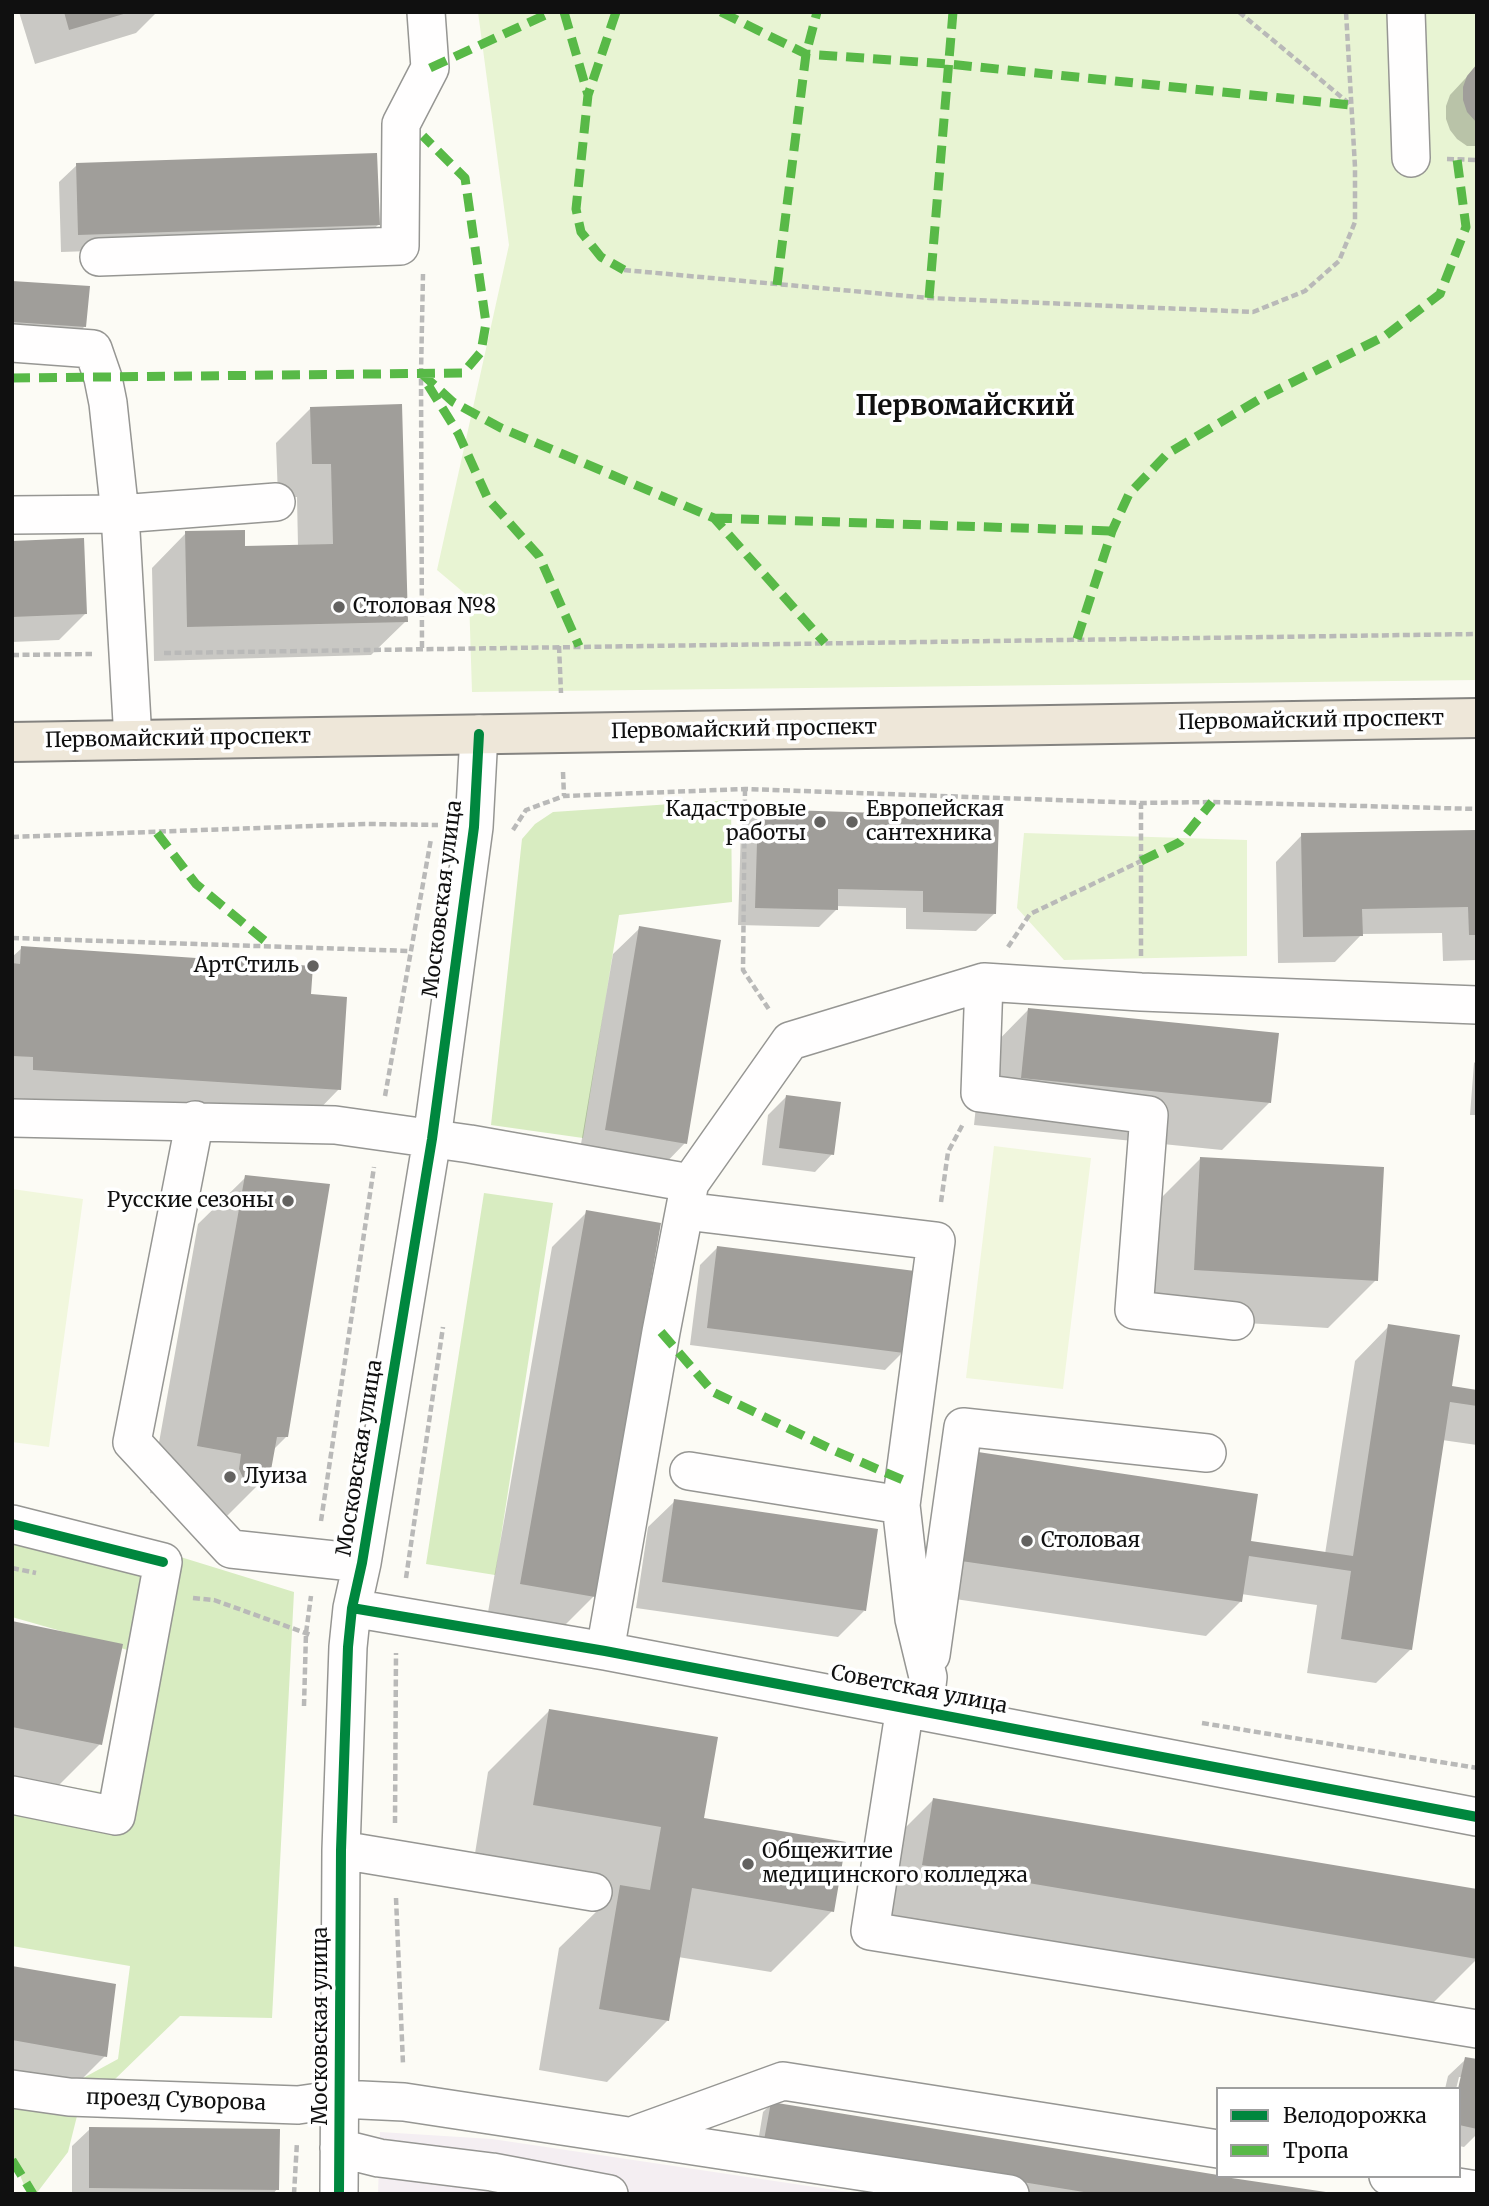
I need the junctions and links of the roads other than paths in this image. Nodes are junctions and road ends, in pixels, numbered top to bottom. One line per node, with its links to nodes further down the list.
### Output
1 (426, 12): 4 (street)
2 (1406, 12): 3 (street)
3 (1411, 158)
4 (99, 257)
5 (12, 343): 7 (street)
6 (276, 502): 7 (street)
7 (120, 514): 8 (street); 11 (street)
8 (12, 515)
9 (1477, 718): 10 (main road, Первомайский проспект)
10 (479, 734): 11 (main road, Первомайский проспект); 17 (street, Московская улица)
11 (133, 740): 12 (main road, Первомайский проспект)
12 (12, 742)
13 (984, 982): 14 (street); 18 (street); 19 (street)
14 (1477, 1005)
15 (12, 1118): 16 (street)
16 (195, 1120): 17 (street); 24 (street)
17 (432, 1139): 18 (street); 24 (street, Московская улица)
18 (688, 1197): 22 (street); 26 (street)
19 (1235, 1321)
20 (1207, 1452): 27 (street)
21 (689, 1471): 22 (street)
22 (901, 1505): 27 (street)
23 (12, 1524): 28 (street)
24 (362, 1563): 25 (street, Московская улица)
25 (352, 1608): 26 (street, Советская улица); 30 (street, Московская улица)
26 (604, 1651): 27 (street, Советская улица)
27 (919, 1698): 29 (street, Советская улица); 32 (street)
28 (12, 1795)
29 (1477, 1817)
30 (341, 1850): 31 (street); 34 (street, Московская улица)
31 (593, 1892)
32 (1477, 2029)
33 (12, 2089): 34 (street, проезд Суворова)
34 (340, 2098): 35 (street, проезд Суворова); 36 (street, Московская улица)
35 (633, 2136): 37 (street); 42 (street, проезд Суворова)
36 (340, 2148): 40 (street, Московская улица); 41 (street)
37 (1216, 2150)
38 (1401, 2178): 39 (street)
39 (1477, 2190)
40 (339, 2194)
41 (609, 2194)
42 (1010, 2194)

